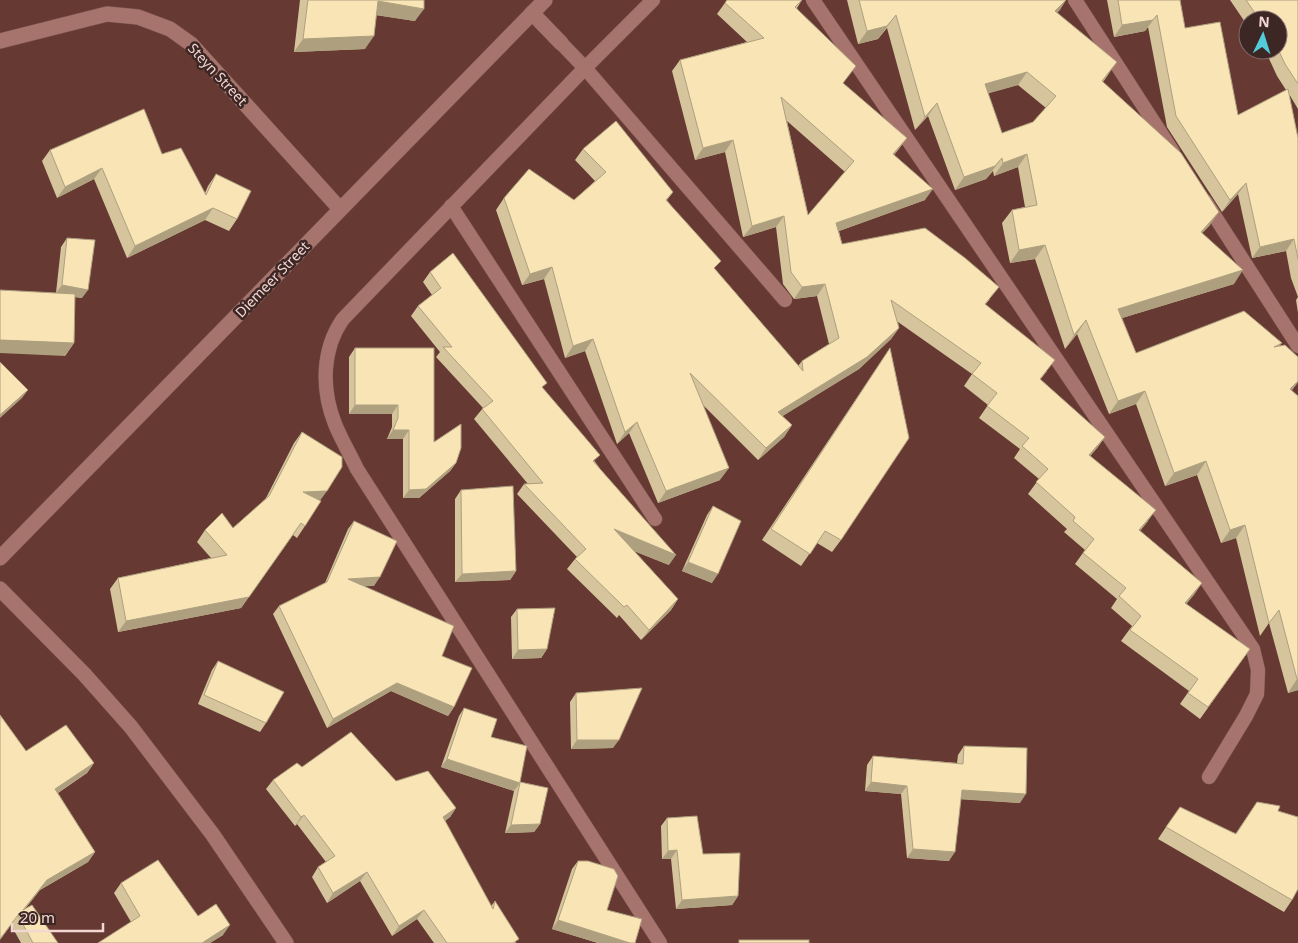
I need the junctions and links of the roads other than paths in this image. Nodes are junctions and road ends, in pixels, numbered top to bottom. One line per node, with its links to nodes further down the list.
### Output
1 (545, 0): 5 (street, Diemeer Street)
2 (653, 0): 8 (lane)
3 (813, 0): 18 (lane)
4 (1075, 0): 9 (lane)
5 (532, 13): 7 (street); 12 (street, Diemeer Street)
6 (0, 41): 12 (street, Steyn Street)
7 (560, 43): 8 (lane)
8 (585, 68): 11 (lane); 13 (lane)
9 (1181, 165)
10 (1197, 189): 14 (lane)
11 (451, 206): 15 (lane); 20 (lane)
12 (340, 210): 16 (street, Diemeer Street)
13 (784, 300)
14 (1298, 346)
15 (654, 519)
16 (0, 558)
17 (0, 589): 19 (street)
18 (1209, 777)
19 (286, 943)
20 (660, 943)

